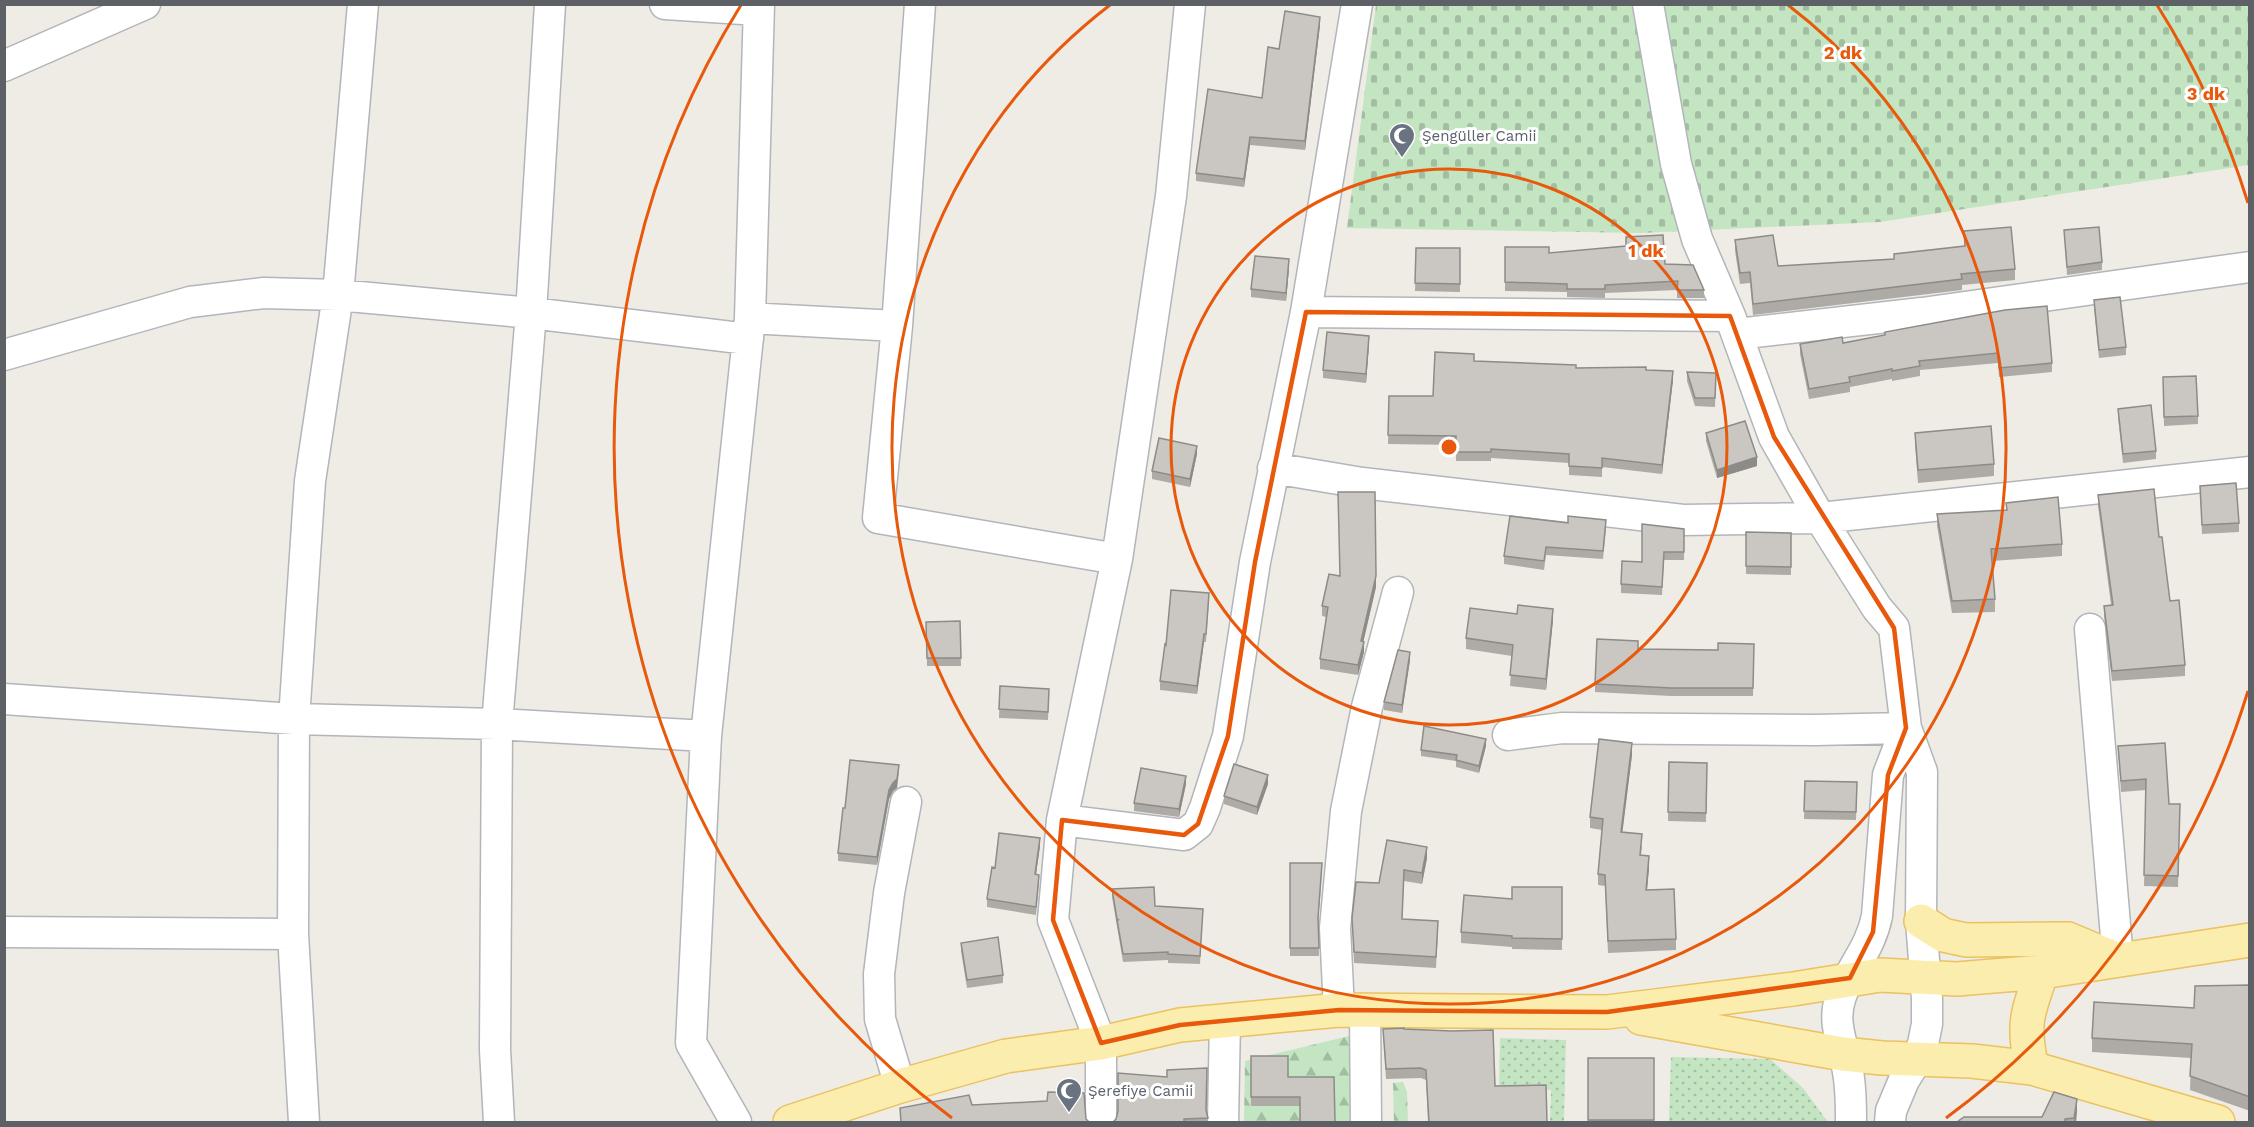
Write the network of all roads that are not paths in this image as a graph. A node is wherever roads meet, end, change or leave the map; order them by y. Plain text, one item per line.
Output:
1 (145, 4) edge
2 (363, 4) edge
3 (550, 4) edge
4 (665, 4) edge
5 (920, 4) edge
6 (1190, 4) edge
7 (1357, 4) edge
8 (1648, 4) edge
9 (759, 7) edge
10 (4, 66) edge
11 (2250, 267) edge
12 (338, 295) junction
13 (1306, 312) junction
14 (531, 313) junction
15 (1734, 325) junction
16 (897, 326) junction
17 (749, 328) junction
18 (4, 355) edge
19 (1273, 468) junction
20 (2250, 472) edge
21 (1820, 518) junction
22 (1116, 559) junction
23 (1398, 592) dead end
24 (2090, 629) dead end
25 (4, 699) edge
26 (294, 719) junction
27 (497, 724) junction
28 (1906, 728) junction
29 (1508, 735) dead end
30 (706, 736) junction
31 (906, 802) dead end
32 (1062, 820) junction
33 (1921, 921) junction
34 (4, 932) edge
35 (293, 934) junction
36 (2250, 940) edge
37 (2118, 960) junction
38 (2042, 972) junction
39 (1850, 978) junction
40 (1925, 978) junction
41 (1352, 1010) junction
42 (1607, 1012) junction
43 (1225, 1020) junction
44 (1101, 1043) junction
45 (1843, 1054) junction
46 (1917, 1059) junction
47 (2032, 1068) junction
48 (900, 1086) junction
49 (304, 1122) edge
50 (499, 1122) edge
51 (736, 1122) edge
52 (790, 1122) edge
53 (1101, 1122) edge
54 (1223, 1122) edge
55 (1366, 1122) edge
56 (1851, 1122) edge
57 (1890, 1122) edge
58 (2218, 1122) edge

1 - 10 street
2 - 12 street
3 - 14 street
4 - 9 street
5 - 16 street
6 - 22 street
7 - 13 street
8 - 15 street
9 - 17 street
11 - 15 street
12 - 14 street
12 - 18 street
12 - 26 street
13 - 15 street
13 - 19 street
14 - 17 street
14 - 27 street
15 - 21 street
16 - 17 street
16 - 22 street
17 - 30 street
19 - 21 street
19 - 32 street
20 - 21 street
21 - 28 street
22 - 32 street
23 - 41 street
24 - 37 street
25 - 26 street
26 - 27 street
26 - 35 street
27 - 30 street
27 - 50 street
28 - 29 street
28 - 33 street
28 - 39 street
30 - 51 street
31 - 48 street
32 - 44 street
33 - 37 main road
33 - 40 street
34 - 35 street
35 - 49 street
36 - 37 main road
37 - 38 main road
38 - 40 main road
38 - 47 main road
39 - 40 main road
39 - 42 main road
39 - 45 street
40 - 46 street
41 - 42 main road
41 - 43 main road
41 - 55 street
42 - 45 main road
43 - 44 main road
43 - 54 street
44 - 48 main road
44 - 53 street
45 - 46 main road
45 - 56 street
46 - 47 main road
46 - 57 street
47 - 58 main road
48 - 52 main road

